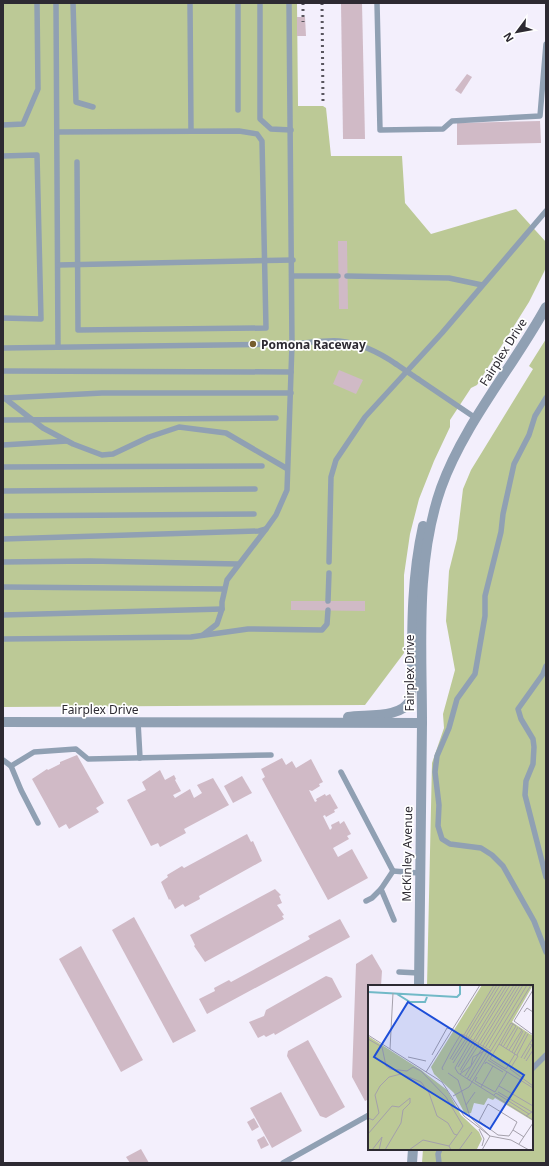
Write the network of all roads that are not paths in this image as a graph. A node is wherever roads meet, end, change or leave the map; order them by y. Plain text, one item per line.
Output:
1 (38, 3) edge
2 (56, 3) edge
3 (73, 3) edge
4 (190, 3) edge
5 (238, 3) edge
6 (260, 3) edge
7 (289, 3) edge
8 (377, 3) edge
9 (546, 44) edge
10 (93, 108) dead end
11 (238, 110) dead end
12 (3, 125) edge
13 (291, 130) junction
14 (191, 131) junction
15 (57, 132) junction
16 (3, 156) edge
17 (77, 162) dead end
18 (546, 211) edge
19 (293, 260) junction
20 (264, 261) junction
21 (78, 264) junction
22 (58, 265) junction
23 (293, 276) junction
24 (338, 276) dead end
25 (347, 276) dead end
26 (482, 285) junction
27 (546, 307) edge
28 (3, 318) edge
29 (292, 344) junction
30 (58, 347) junction
31 (3, 348) edge
32 (3, 371) edge
33 (292, 372) junction
34 (291, 393) junction
35 (4, 398) edge
36 (546, 398) edge
37 (276, 418) dead end
38 (477, 419) junction
39 (3, 420) edge
40 (33, 420) junction
41 (68, 441) junction
42 (3, 445) edge
43 (456, 456) junction
44 (262, 466) dead end
45 (3, 467) edge
46 (286, 468) junction
47 (255, 489) dead end
48 (3, 491) edge
49 (254, 514) dead end
50 (3, 516) edge
51 (266, 529) junction
52 (3, 539) edge
53 (3, 562) edge
54 (329, 562) dead end
55 (238, 564) junction
56 (329, 573) dead end
57 (3, 586) edge
58 (224, 589) junction
59 (328, 601) dead end
60 (222, 609) junction
61 (328, 610) dead end
62 (3, 615) edge
63 (203, 635) junction
64 (3, 639) edge
65 (546, 666) edge
66 (3, 722) edge
67 (138, 722) junction
68 (319, 723) junction
69 (422, 723) junction
70 (271, 756) dead end
71 (140, 758) junction
72 (3, 760) edge
73 (11, 766) junction
74 (341, 772) dead end
75 (38, 823) dead end
76 (393, 872) junction
77 (420, 873) junction
78 (546, 877) edge
79 (381, 889) junction
80 (366, 901) dead end
81 (394, 920) dead end
82 (546, 952) edge
83 (399, 972) dead end
84 (419, 973) junction
85 (419, 985) edge
86 (546, 1055) edge
87 (533, 1068) edge
88 (368, 1116) edge
89 (413, 1150) edge
90 (440, 1150) edge
91 (283, 1163) edge
92 (412, 1163) edge
93 (439, 1163) edge

1 - 12 lane
2 - 15 lane
3 - 10 lane
4 - 14 lane
5 - 11 lane
6 - 13 lane
7 - 13 lane
8 - 9 lane
13 - 19 lane
14 - 15 lane
14 - 20 lane
15 - 22 lane
16 - 28 lane
17 - 21 lane
18 - 26 lane
19 - 20 lane
19 - 23 lane
20 - 21 lane
20 - 21 lane
21 - 22 lane
22 - 30 lane
23 - 24 lane
23 - 29 lane
25 - 26 lane
26 - 54 lane
27 - 38 street, Fairplex Drive
29 - 30 lane
29 - 33 lane
29 - 38 lane, bridge
30 - 31 lane
32 - 33 lane
33 - 34 lane
34 - 35 lane
34 - 46 lane
35 - 40 lane
36 - 82 lane
37 - 40 lane
38 - 43 street, Fairplex Drive
39 - 40 lane
40 - 41 lane
41 - 42 lane
41 - 46 lane
43 - 68 street
43 - 69 street, Fairplex Drive
44 - 45 lane
46 - 51 lane
47 - 48 lane
49 - 50 lane
51 - 52 lane
51 - 55 lane
53 - 55 lane
55 - 58 lane
56 - 59 lane
57 - 58 lane
58 - 60 lane
60 - 62 lane
60 - 63 lane
61 - 63 lane
63 - 64 lane
65 - 78 lane
66 - 67 street, Fairplex Drive
67 - 68 street, Fairplex Drive
67 - 71 lane
68 - 69 street, Fairplex Drive
69 - 77 street, McKinley Avenue
70 - 71 lane
71 - 73 lane
72 - 73 lane
73 - 75 lane
74 - 76 lane
76 - 77 lane
76 - 79 lane
77 - 84 street, McKinley Avenue
79 - 80 lane
79 - 81 lane
83 - 84 lane
84 - 85 street, McKinley Avenue
86 - 87 lane
88 - 91 lane
89 - 92 street
90 - 93 lane

